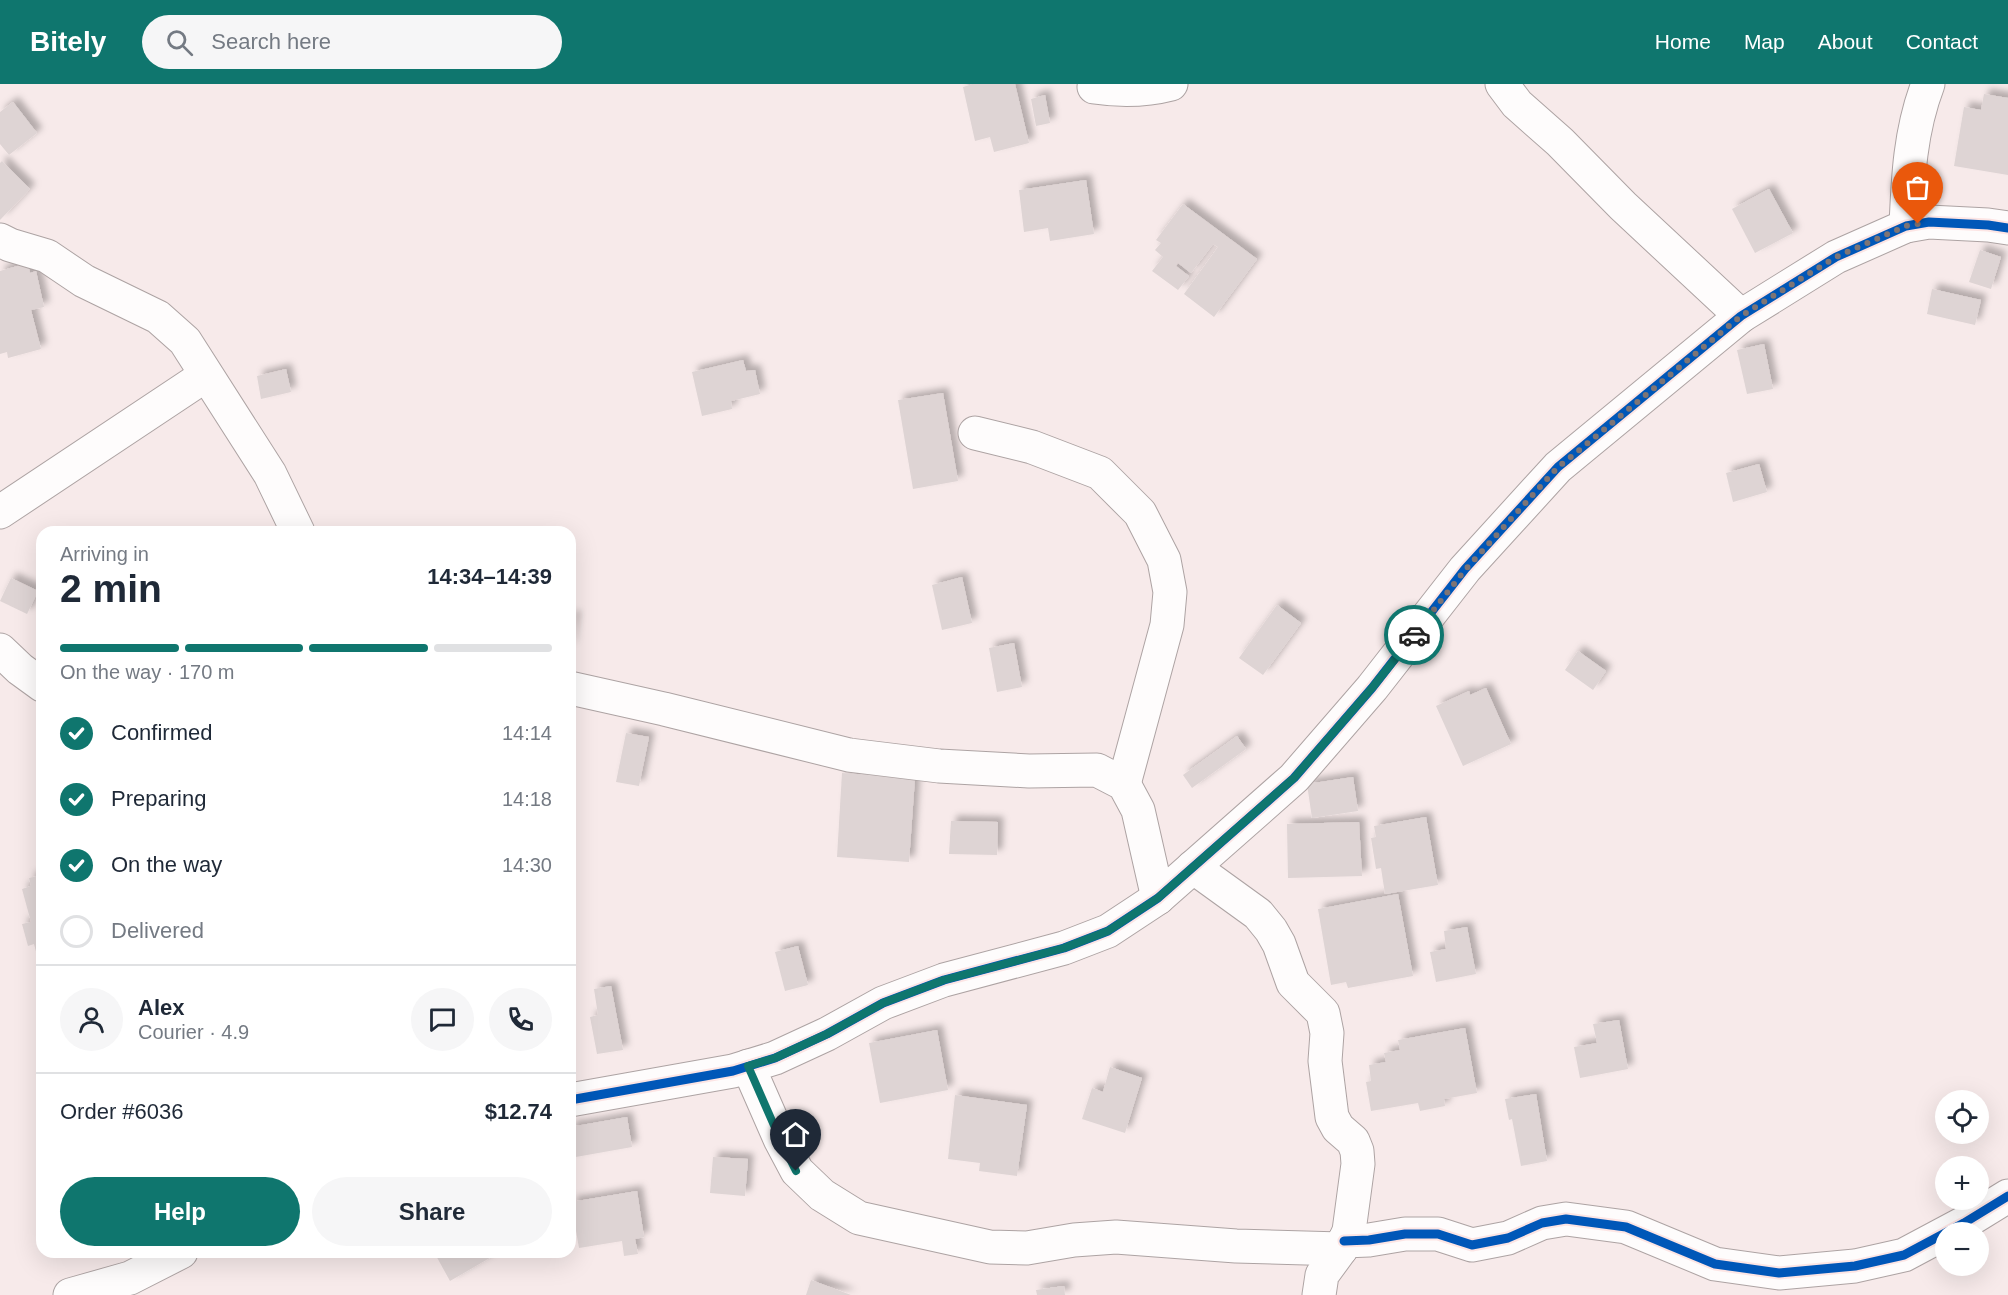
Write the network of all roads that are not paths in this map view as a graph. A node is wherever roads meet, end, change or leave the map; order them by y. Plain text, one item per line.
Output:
1 (1171, 84) edge
2 (1503, 84) edge
3 (1928, 84) edge
4 (1094, 87) dead end
5 (1906, 226) junction
6 (2008, 228) edge
7 (0, 240) edge
8 (1741, 316) junction
9 (206, 375) junction
10 (975, 433) dead end
11 (0, 512) edge
12 (295, 526) edge
13 (0, 650) edge
14 (36, 681) edge
15 (576, 689) edge
16 (1124, 784) junction
17 (1192, 867) junction
18 (1158, 898) junction
19 (748, 1066) junction
20 (576, 1099) edge
21 (2008, 1196) edge
22 (1342, 1245) junction
23 (169, 1258) edge
24 (70, 1295) edge
25 (1319, 1295) edge

1 - 4 street
2 - 8 street
3 - 5 street
5 - 6 street
5 - 8 street
7 - 9 street
8 - 17 street
9 - 11 street
9 - 12 street
10 - 16 street
13 - 14 street
15 - 16 street
16 - 18 street
17 - 18 street
17 - 22 street
18 - 19 street
19 - 20 street
19 - 22 street
21 - 22 street
22 - 25 street
23 - 24 street

